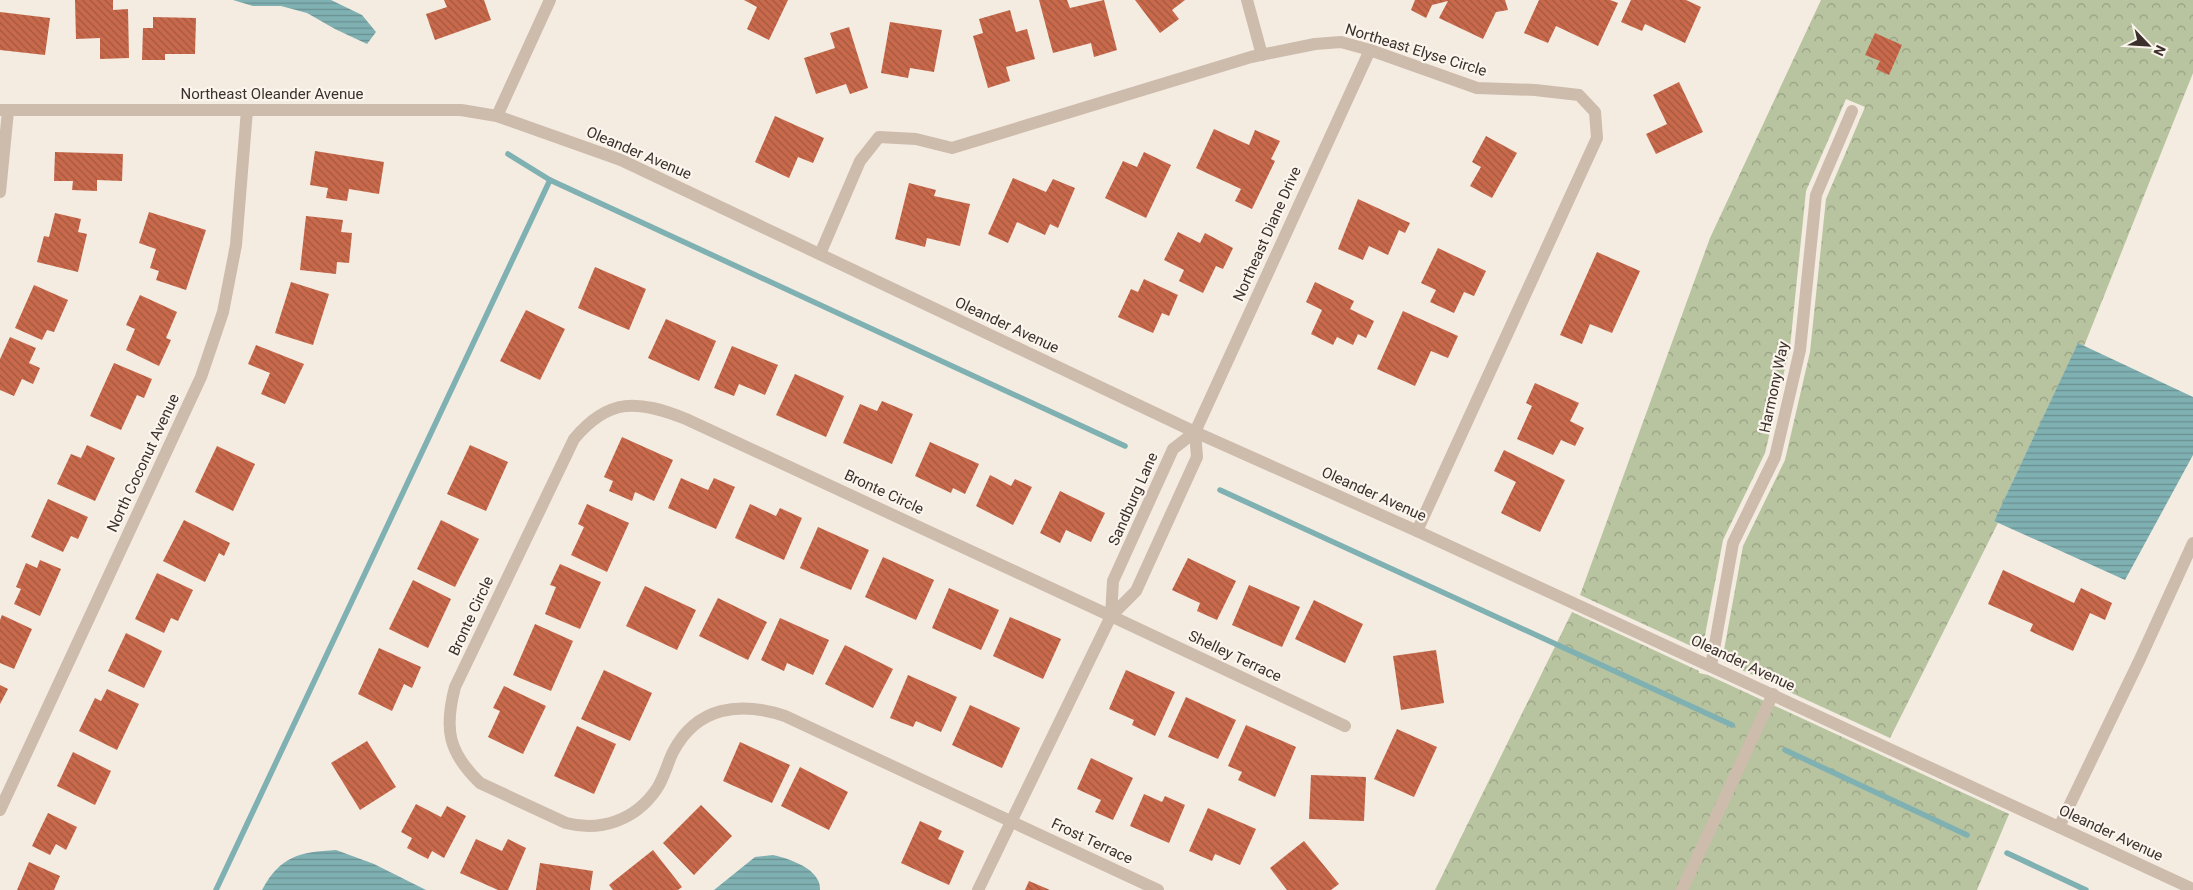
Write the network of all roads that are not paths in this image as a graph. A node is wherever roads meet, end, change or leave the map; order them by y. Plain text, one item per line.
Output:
1 (550, 0) edge
2 (1247, 0) edge
3 (1370, 50) junction
4 (1262, 55) junction
5 (4, 110) edge
6 (248, 110) junction
7 (1852, 111) dead end
8 (497, 116) junction
9 (542, 132) joint
10 (0, 192) edge
11 (820, 254) junction
12 (1195, 432) junction
13 (1417, 531) junction
14 (2193, 543) edge
15 (1111, 616) junction
16 (1710, 666) junction
17 (1773, 694) junction
18 (1345, 726) dead end
19 (0, 810) edge
20 (1012, 821) junction
21 (2059, 826) junction
22 (2193, 889) edge
23 (978, 890) edge
24 (1158, 890) edge
25 (1682, 890) edge

1 - 8 street
2 - 4 street
3 - 4 street, Northeast Elyse Circle
3 - 12 street, Northeast Diane Drive
3 - 13 street, Northeast Elyse Circle
4 - 11 street, Northeast Elyse Circle
5 - 6 street, Northeast Oleander Avenue
5 - 10 street
6 - 8 street, Northeast Oleander Avenue
6 - 19 street, North Coconut Avenue
7 - 16 street, Harmony Way
8 - 9 street, Northeast Oleander Avenue
9 - 11 street, Oleander Avenue
11 - 12 street, Oleander Avenue
12 - 13 street, Oleander Avenue
12 - 15 street, Sandburg Lane
12 - 15 street, Sandburg Lane
13 - 16 street, Oleander Avenue
14 - 21 street
15 - 18 street, Shelley Terrace
15 - 20 street, Sandburg Lane
15 - 20 street, Bronte Circle
16 - 17 street, Oleander Avenue
17 - 21 street, Oleander Avenue
17 - 25 street
20 - 23 street, Sandburg Lane
20 - 24 street, Frost Terrace
21 - 22 street, Oleander Avenue

